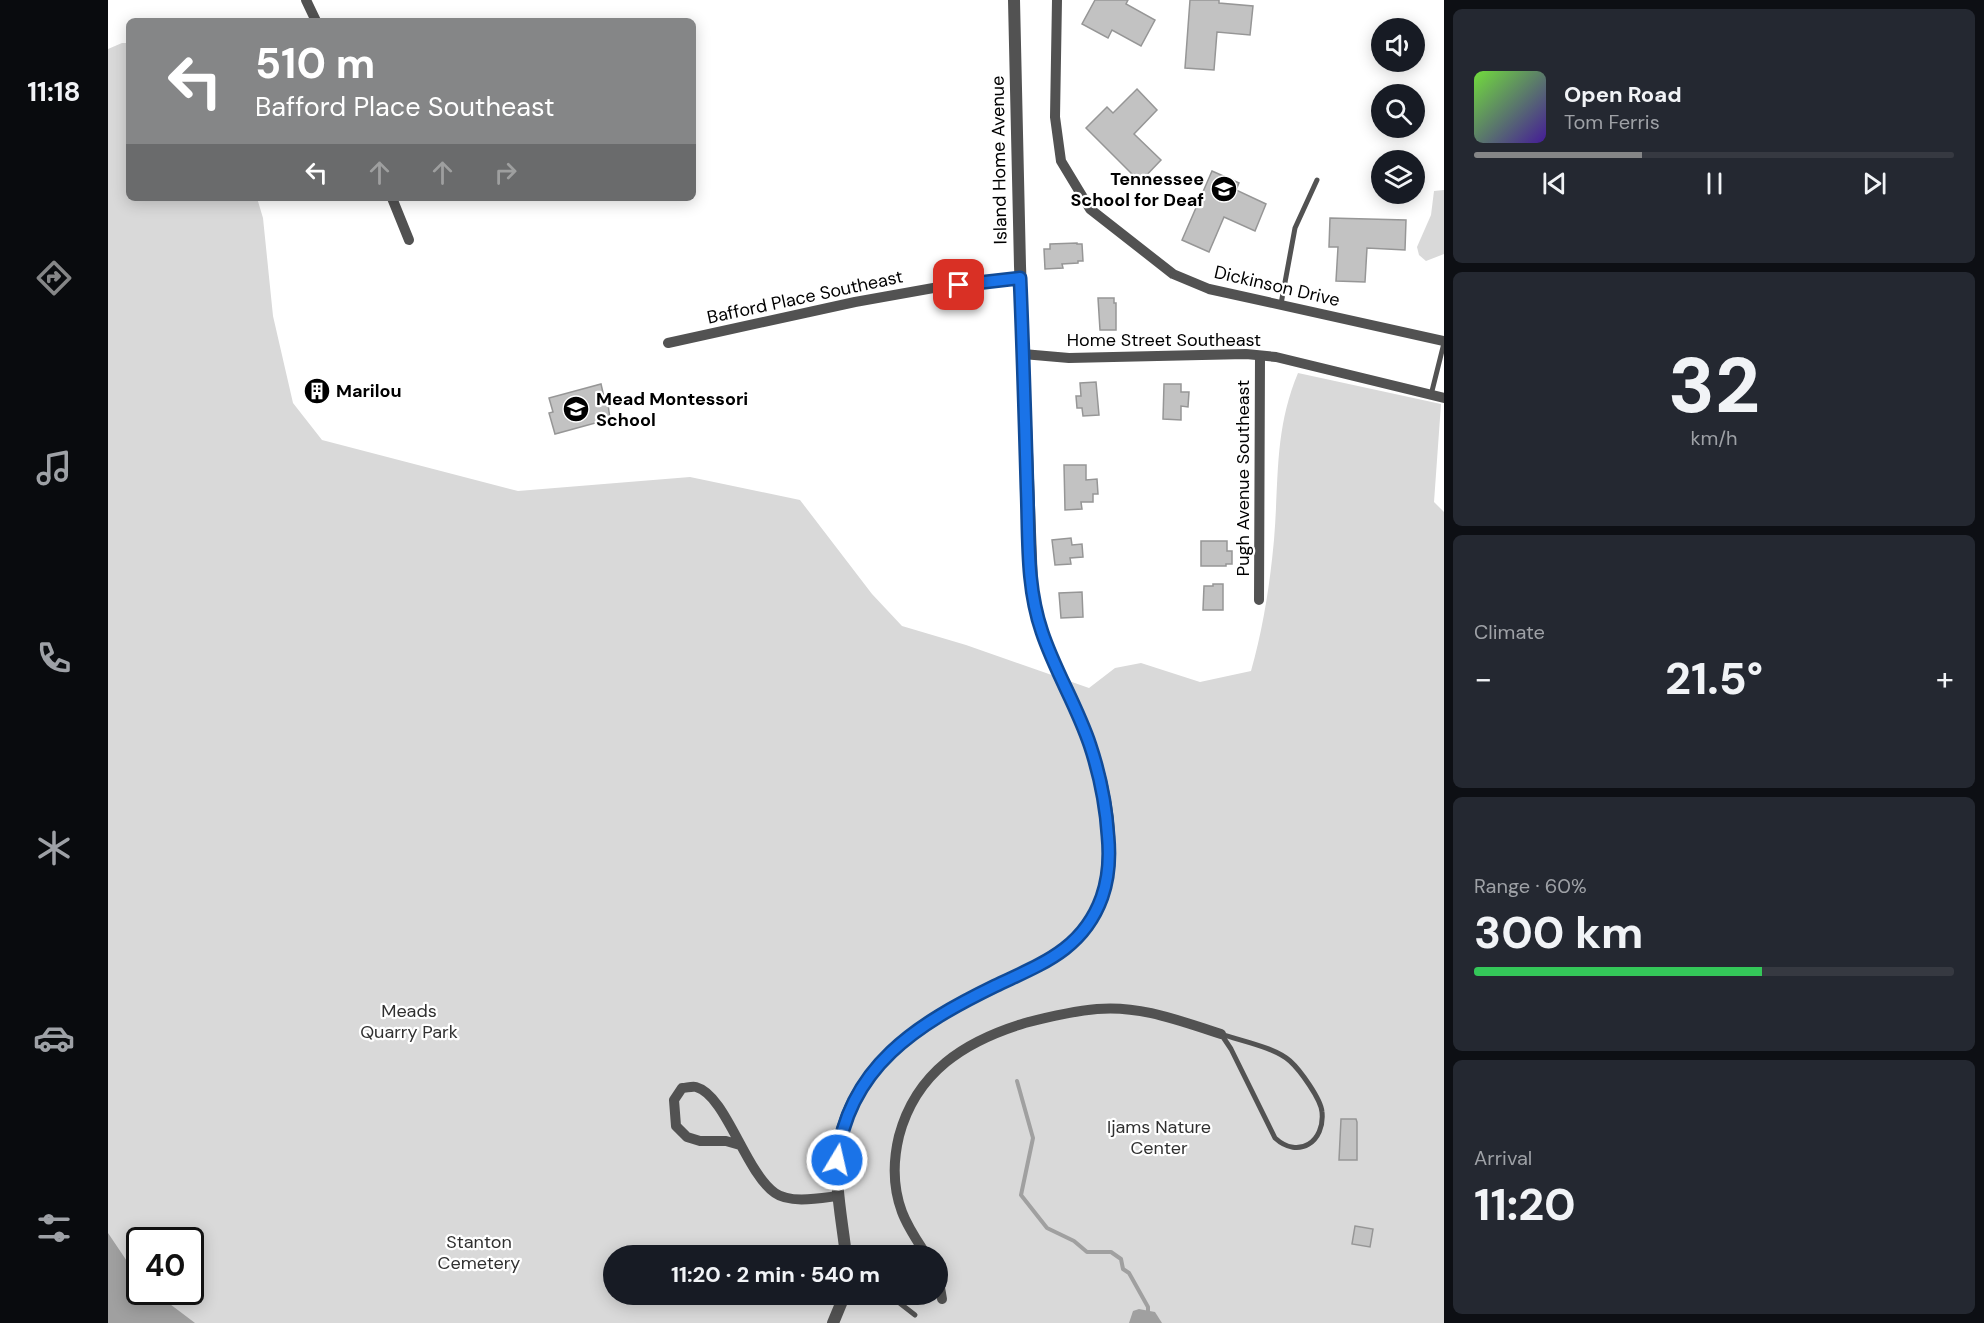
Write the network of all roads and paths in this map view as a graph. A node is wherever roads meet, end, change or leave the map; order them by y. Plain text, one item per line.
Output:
1 (306, 0) edge
2 (1014, 0) edge
3 (1057, 0) edge
4 (315, 18) edge
5 (1317, 180) dead end
6 (393, 201) edge
7 (409, 240) dead end
8 (1020, 278) junction
9 (1281, 304) junction
10 (1444, 342) edge
11 (669, 343) dead end
12 (1023, 354) junction
13 (1260, 356) junction
14 (1431, 395) junction
15 (1444, 398) edge
16 (1259, 600) dead end
17 (1221, 1034) junction
18 (740, 1146) junction
19 (838, 1196) junction
20 (845, 1245) edge
21 (920, 1245) edge
22 (840, 1305) edge
23 (902, 1305) edge
24 (915, 1315) dead end
25 (833, 1323) edge

1 - 4 street
2 - 8 street, Island Home Avenue
3 - 9 street, Dickinson Drive
5 - 9 lane
6 - 7 street
8 - 11 street, Bafford Place Southeast
8 - 12 street, Island Home Avenue
9 - 10 street, Dickinson Drive
10 - 14 lane
12 - 13 street, Home Street Southeast
12 - 19 street, Island Home Avenue
13 - 14 street, Home Street Southeast
13 - 16 street, Pugh Avenue Southeast
14 - 15 street, Home Street Southeast
17 - 17 lane
17 - 21 street
18 - 18 street
18 - 19 street
19 - 20 street, Island Home Avenue
22 - 25 street
23 - 24 lane

